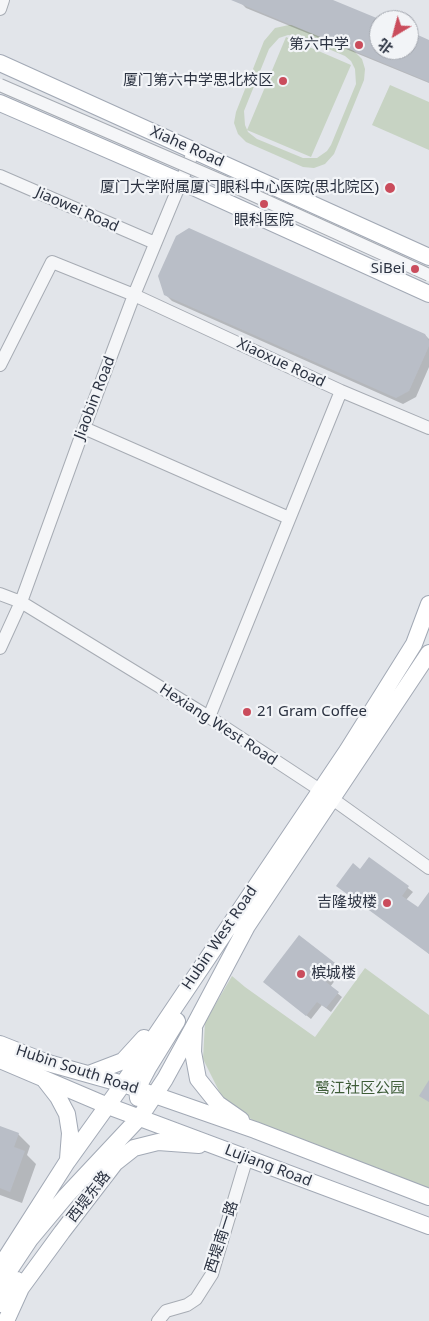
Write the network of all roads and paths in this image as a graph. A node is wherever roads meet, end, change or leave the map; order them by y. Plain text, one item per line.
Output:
1 (3, 0) edge
2 (0, 9) edge
3 (0, 63) edge
4 (0, 85) edge
5 (0, 103) edge
6 (194, 150) junction
7 (0, 176) edge
8 (182, 182) junction
9 (155, 244) junction
10 (429, 257) edge
11 (429, 275) edge
12 (429, 294) edge
13 (134, 295) junction
14 (0, 365) edge
15 (341, 391) junction
16 (84, 428) junction
17 (429, 428) edge
18 (289, 518) junction
19 (0, 594) edge
20 (21, 602) junction
21 (429, 604) edge
22 (0, 648) edge
23 (429, 653) edge
24 (209, 718) junction
25 (326, 795) junction
26 (429, 868) edge
27 (211, 952) junction
28 (178, 1001) junction
29 (194, 1026) junction
30 (0, 1033) edge
31 (0, 1044) edge
32 (0, 1060) edge
33 (0, 1069) edge
34 (46, 1071) junction
35 (89, 1074) junction
36 (130, 1086) junction
37 (155, 1095) junction
38 (108, 1106) junction
39 (140, 1117) junction
40 (255, 1130) junction
41 (216, 1146) junction
42 (247, 1158) junction
43 (67, 1162) junction
44 (429, 1197) edge
45 (87, 1199) junction
46 (429, 1226) edge
47 (15, 1245) junction
48 (0, 1259) edge
49 (0, 1267) edge
50 (0, 1284) edge
51 (0, 1304) edge
52 (6, 1321) edge
53 (158, 1321) edge

1 - 2 street
3 - 6 main road, Xiahe Road
4 - 11 street, bridge
5 - 8 main road
6 - 8 street, Jiaobin Road
6 - 10 main road, Xiahe Road
7 - 9 street, Jiaowei Road
8 - 9 street, Jiaobin Road
8 - 12 main road
9 - 13 street, Jiaobin Road
13 - 14 street, Xiaoxue Road
13 - 15 street, Xiaoxue Road
13 - 16 street, Jiaobin Road
15 - 17 street, Xiaoxue Road
15 - 18 street
16 - 18 street
16 - 20 street, Jiaobin Road
18 - 24 street
19 - 20 street, Hexiang West Road
20 - 22 street, Jiaobin Road
20 - 24 street, Hexiang West Road
21 - 25 main road, Hubin West Road
23 - 25 main road, Hubin West Road
24 - 25 street, Hexiang West Road
25 - 26 street, Hexiang West Road
25 - 27 main road, Hubin West Road
25 - 29 main road, Hubin West Road
27 - 28 main road, Hubin West Road
27 - 36 main road
28 - 35 main road
28 - 36 main road, Hubin West Road
29 - 37 main road, Hubin West Road
29 - 40 main road
30 - 34 main road
31 - 34 main road, Hubin South Road
32 - 34 main road, Hubin South Road
33 - 34 main road
34 - 35 main road, Hubin South Road
34 - 38 main road, Hubin South Road
34 - 43 main road
35 - 36 main road, Hubin South Road
36 - 37 main road, Hubin South Road
36 - 38 main road, Hubin West Road
36 - 39 main road
37 - 39 main road, Hubin West Road
37 - 40 main road, Lujiang Road
38 - 39 main road, Lujiang Road
38 - 43 main road, Hubin West Road
39 - 41 main road, Lujiang Road
39 - 50 main road, Hubin West Road
40 - 44 main road, Lujiang Road
41 - 42 main road, Lujiang Road
41 - 45 main road, 西堤东路
42 - 46 main road, Lujiang Road
42 - 53 street, 西堤南一路
43 - 47 main road, Hubin West Road
45 - 51 main road
45 - 52 main road, 西堤东路
47 - 48 main road
47 - 49 main road, Hubin West Road

